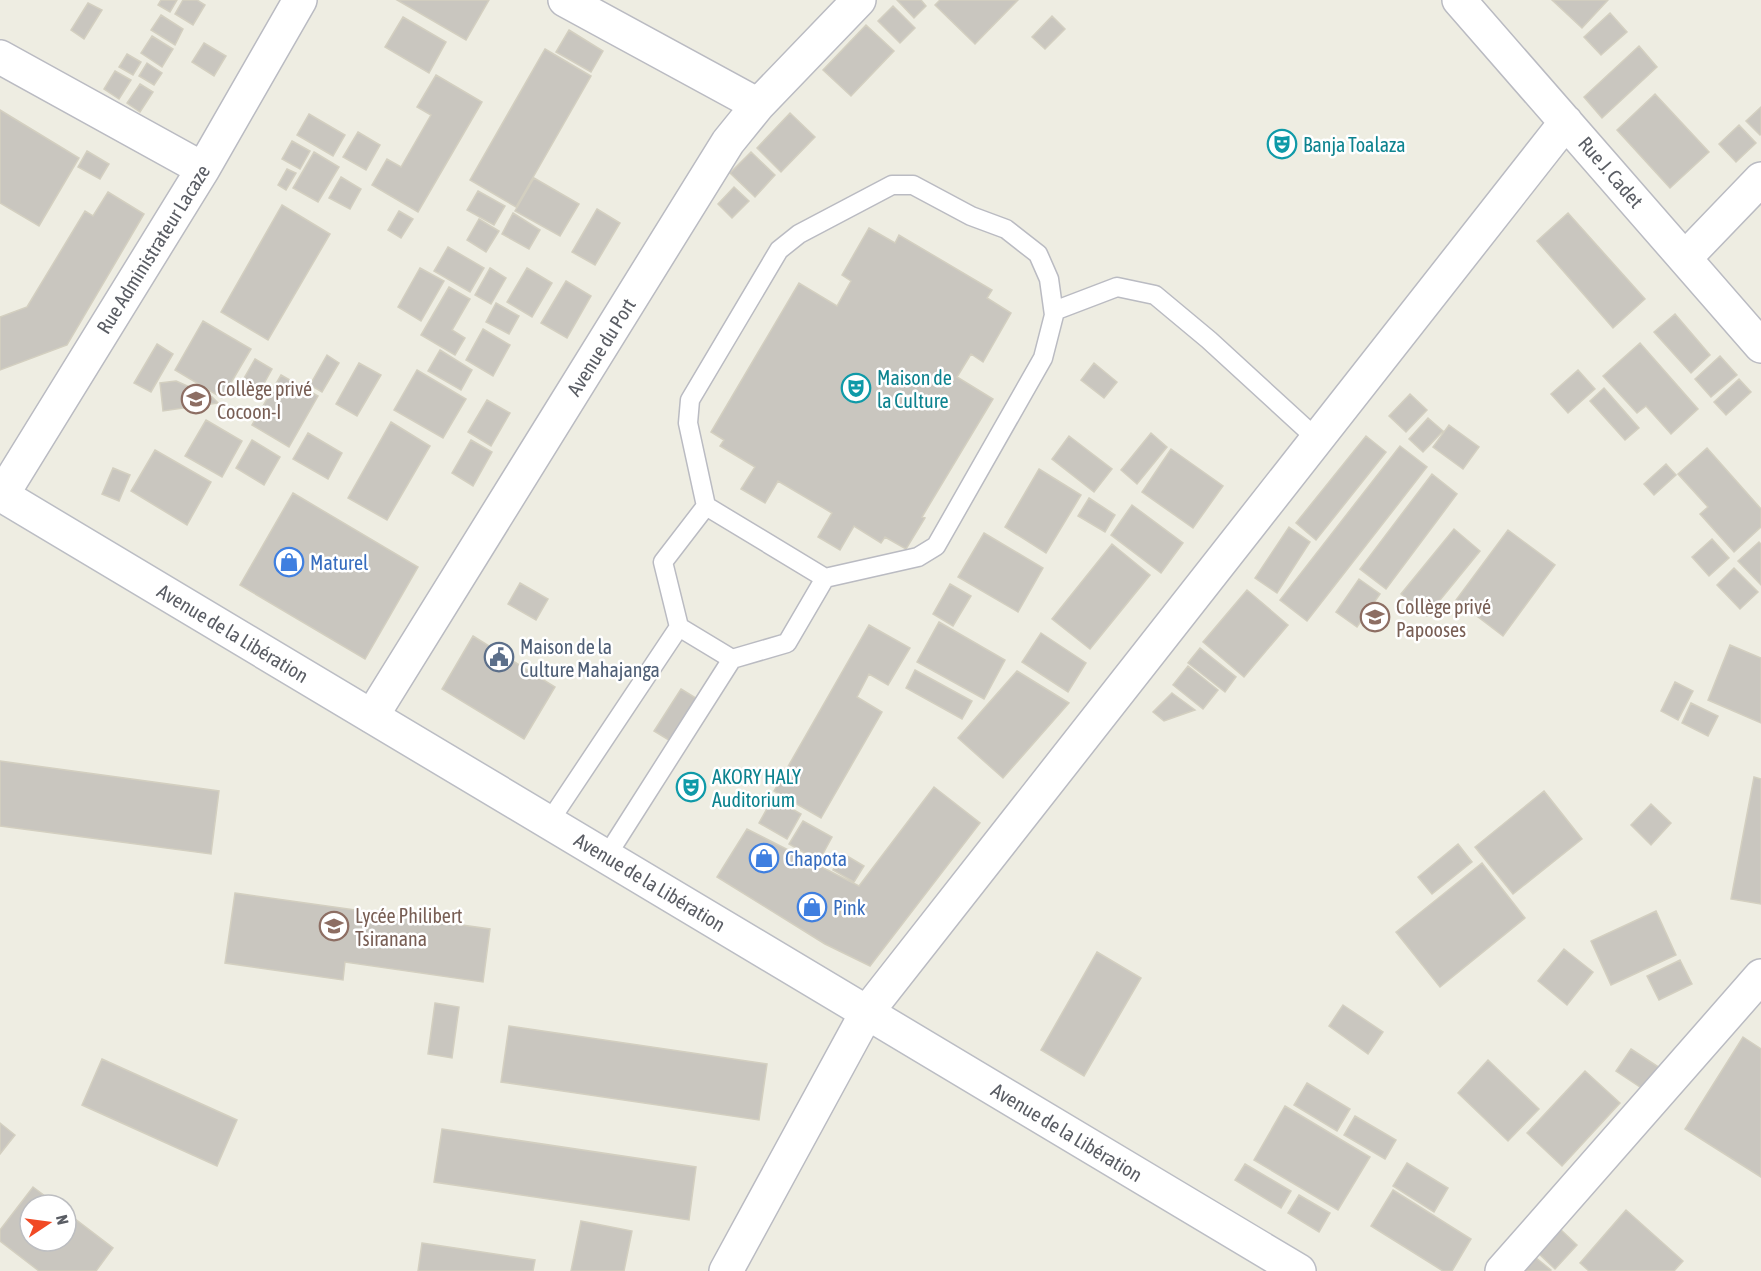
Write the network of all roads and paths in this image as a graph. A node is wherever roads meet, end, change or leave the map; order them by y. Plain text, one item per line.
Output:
1 (300, 0) edge
2 (565, 0) edge
3 (859, 0) edge
4 (1459, 0) edge
5 (0, 57) edge
6 (758, 105) junction
7 (1566, 122) junction
8 (203, 169) junction
9 (1761, 179) edge
10 (1685, 258) junction
11 (1054, 311) junction
12 (1761, 346) edge
13 (1317, 439) junction
14 (1, 495) edge
15 (706, 506) junction
16 (825, 578) junction
17 (680, 627) junction
18 (732, 659) junction
19 (372, 716) junction
20 (549, 822) junction
21 (606, 857) junction
22 (1761, 976) edge
23 (867, 1012) junction
24 (726, 1271) edge
25 (1299, 1271) edge
26 (1502, 1271) edge

1 - 8 street, Rue Administrateur Lacaze
2 - 6 street
3 - 6 street, Avenue du Port
4 - 7 street, Rue J. Cadet
5 - 8 street
6 - 19 street, Avenue du Port
7 - 10 street, Rue J. Cadet
7 - 13 street
8 - 14 street, Rue Administrateur Lacaze
9 - 10 street
10 - 12 street, Rue J. Cadet
11 - 13 lane
11 - 15 lane
11 - 16 lane
13 - 23 street
14 - 19 street, Avenue de la Libération
15 - 16 lane
15 - 17 lane
16 - 18 lane
17 - 18 lane
17 - 20 lane
18 - 21 lane
19 - 20 street, Avenue de la Libération
20 - 21 street, Avenue de la Libération
21 - 23 street, Avenue de la Libération
22 - 26 street
23 - 24 street
23 - 25 street, Avenue de la Libération

